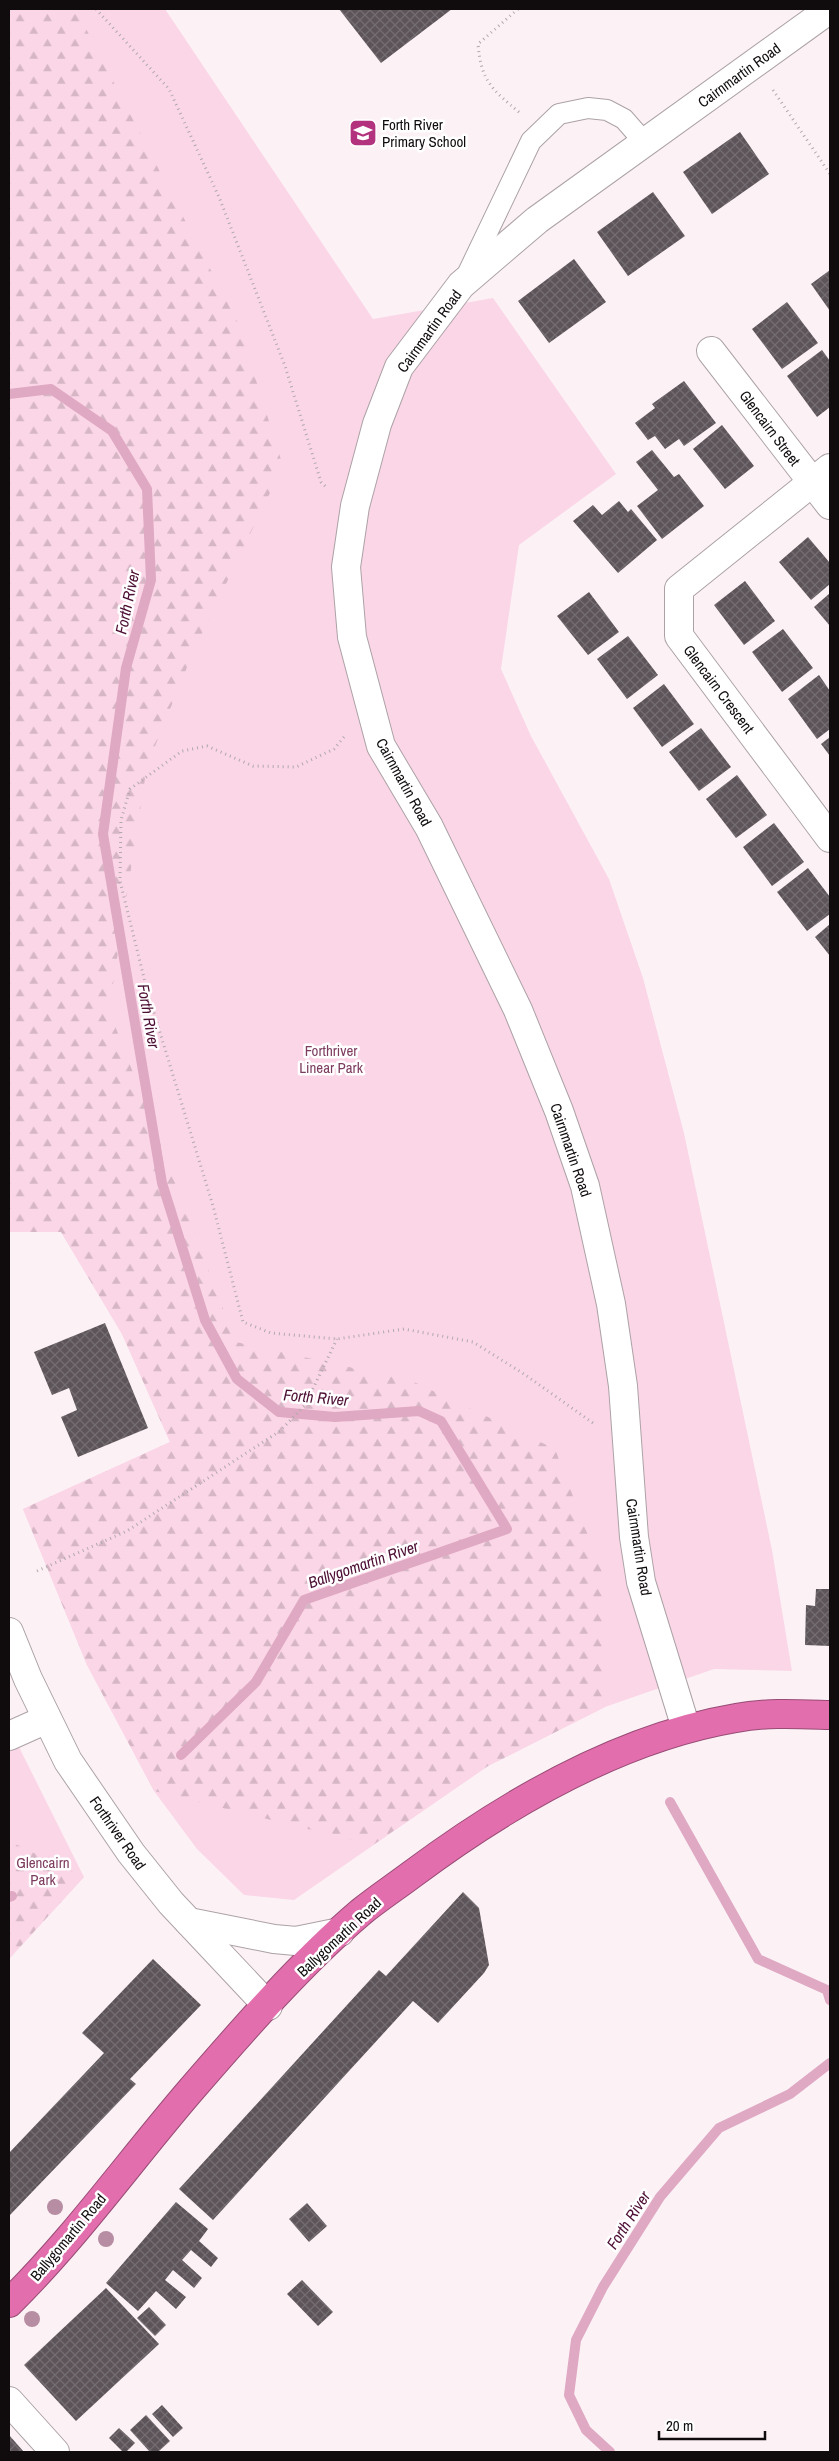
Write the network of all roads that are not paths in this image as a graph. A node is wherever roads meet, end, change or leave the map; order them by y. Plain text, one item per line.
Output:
1 (830, 9) edge
2 (645, 143) junction
3 (462, 285) junction
4 (711, 351) dead end
5 (821, 476) edge
6 (830, 505) edge
7 (830, 838) edge
8 (9, 1632) edge
9 (830, 1715) edge
10 (47, 1719) junction
11 (686, 1728) junction
12 (9, 1736) edge
13 (189, 1922) junction
14 (340, 1932) junction
15 (268, 2006) junction
16 (9, 2303) edge
17 (9, 2400) edge
18 (55, 2452) edge

1 - 2 street, Cairnmartin Road
2 - 3 street, Cairnmartin Road
2 - 3 lane
3 - 11 street, Cairnmartin Road
4 - 5 street, Glencairn Street
5 - 6 street, Glencairn Street
5 - 7 street, Glencairn Crescent
8 - 10 street, Forthriver Road
9 - 11 highway, Ballygomartin Road
10 - 12 street
10 - 13 street, Forthriver Road
11 - 14 highway, Ballygomartin Road
13 - 14 street
13 - 15 street, Forthriver Road
14 - 15 highway, Ballygomartin Road
15 - 16 highway, Ballygomartin Road
17 - 18 street

